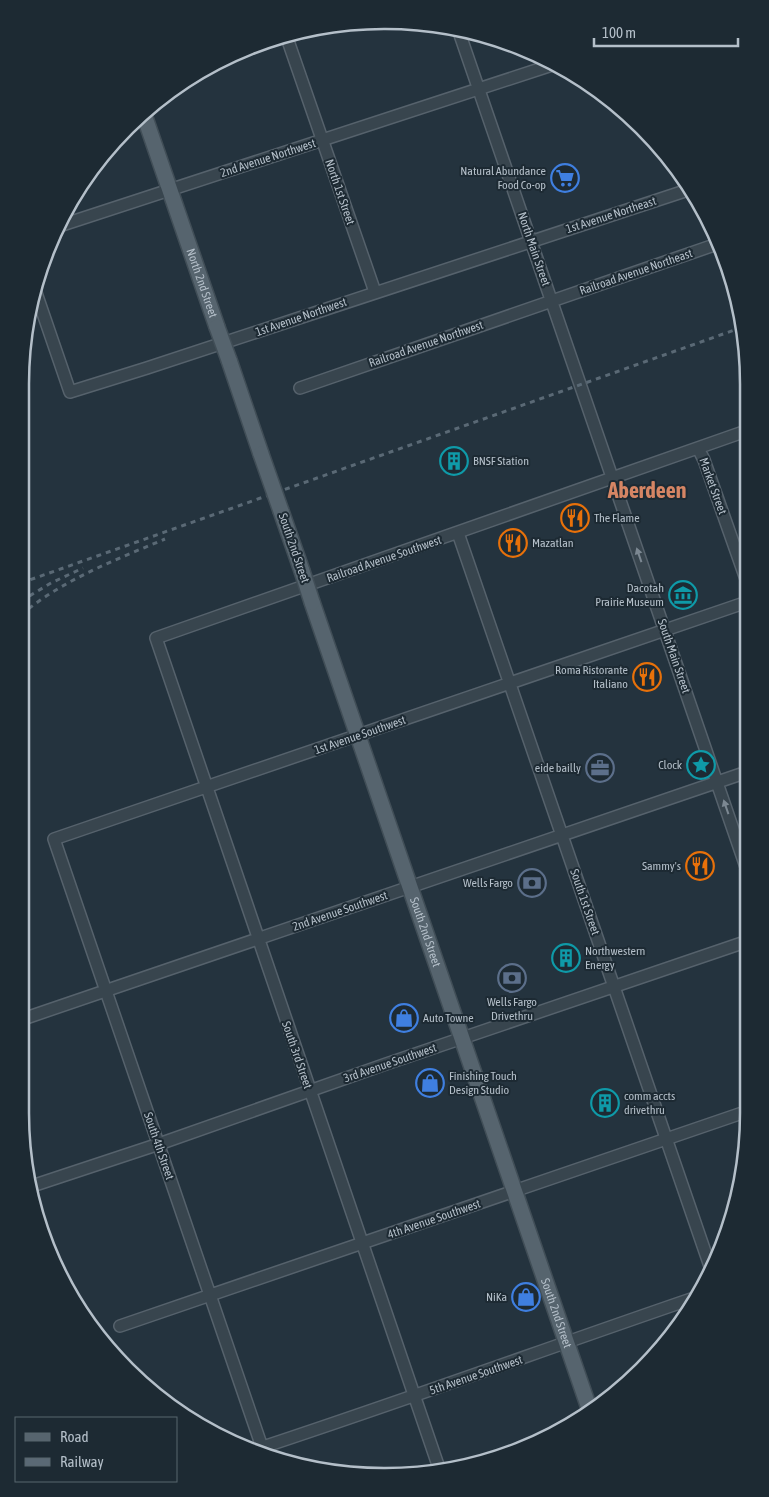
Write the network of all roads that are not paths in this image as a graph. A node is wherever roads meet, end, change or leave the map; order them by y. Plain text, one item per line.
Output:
1 (461, 38) edge
2 (288, 42) edge
3 (546, 67) edge
4 (479, 89) junction
5 (146, 121) edge
6 (322, 140) junction
7 (170, 190) junction
8 (683, 191) edge
9 (67, 223) edge
10 (532, 241) junction
11 (712, 246) edge
12 (374, 292) junction
13 (39, 301) edge
14 (552, 301) junction
15 (581, 385) joint
16 (300, 388) dead end
17 (740, 433) edge
18 (698, 448) junction
19 (261, 454) joint
20 (613, 478) junction
21 (458, 533) junction
22 (740, 562) edge
23 (740, 604) edge
24 (665, 630) junction
25 (156, 638) joint
26 (510, 684) junction
27 (358, 735) junction
28 (740, 774) edge
29 (718, 782) junction
30 (206, 787) junction
31 (562, 836) junction
32 (54, 839) joint
33 (740, 849) edge
34 (410, 887) junction
35 (258, 939) junction
36 (740, 944) edge
37 (614, 986) junction
38 (106, 991) junction
39 (29, 1017) edge
40 (462, 1038) junction
41 (310, 1091) junction
42 (740, 1114) edge
43 (666, 1139) junction
44 (159, 1144) junction
45 (37, 1184) edge
46 (515, 1192) junction
47 (363, 1244) junction
48 (708, 1261) edge
49 (211, 1296) junction
50 (686, 1301) edge
51 (120, 1326) dead end
52 (567, 1343) junction
53 (414, 1395) junction
54 (588, 1404) edge
55 (259, 1445) edge
56 (267, 1448) edge
57 (438, 1464) edge

1 - 4 street, North Main Street
2 - 6 street, North 1st Street
3 - 4 street, 2nd Avenue Northwest
4 - 6 street, 2nd Avenue Northwest
4 - 10 street, North Main Street
5 - 7 main road, North 2nd Street
6 - 7 street, 2nd Avenue Northwest
6 - 12 street, North 1st Street
7 - 9 street, 2nd Avenue Northwest
7 - 19 main road, North 2nd Street, bridge
8 - 10 street, 1st Avenue Northeast
10 - 12 street, 1st Avenue Northwest
10 - 14 street, North Main Street
11 - 14 street, Railroad Avenue Northeast
12 - 13 street, 1st Avenue Northwest
14 - 15 street, North Main Street
14 - 16 street, Railroad Avenue Northwest
15 - 20 street, South Main Street
17 - 18 street, Railroad Avenue Southwest
18 - 20 street, Railroad Avenue Southwest
18 - 22 street, Market Street
19 - 27 main road, South 2nd Street, bridge
20 - 21 street, Railroad Avenue Southwest
24 -> 20 street, South Main Street
21 - 25 street, Railroad Avenue Southwest
21 - 26 street, South 1st Street
23 - 24 street, 1st Avenue Southwest
24 - 26 street, 1st Avenue Southwest
24 - 29 street, South Main Street
25 - 30 street, South 3rd Street
26 - 27 street, 1st Avenue Southwest
26 - 31 street, South 1st Street
27 - 30 street, 1st Avenue Southwest
27 - 34 main road, South 2nd Street
28 - 29 street, 2nd Avenue Southwest
29 - 31 street, 2nd Avenue Southwest
33 -> 29 street, South Main Street
30 - 32 street, 1st Avenue Southwest
30 - 35 street, South 3rd Street
31 - 34 street, 2nd Avenue Southwest
31 - 37 street, South 1st Street
32 - 38 street, South 4th Street
34 - 35 street, 2nd Avenue Southwest
34 - 40 main road, South 2nd Street
35 - 38 street, 2nd Avenue Southwest
35 - 41 street, South 3rd Street
36 - 37 street, 3rd Avenue Southwest
37 - 40 street, 3rd Avenue Southwest
37 - 43 street, South 1st Street
38 - 39 street, 2nd Avenue Southwest
38 - 44 street, South 4th Street
40 - 41 street, 3rd Avenue Southwest
40 - 46 main road, South 2nd Street
41 - 44 street, 3rd Avenue Southwest
41 - 47 street, South 3rd Street
42 - 43 street, 4th Avenue Southwest
43 - 46 street, 4th Avenue Southwest
43 - 48 street, South 1st Street
44 - 45 street, 3rd Avenue Southwest
44 - 49 street, South 4th Street
46 - 47 street, 4th Avenue Southwest
46 - 52 main road, South 2nd Street
47 - 49 street, 4th Avenue Southwest
47 - 53 street, South 3rd Street
49 - 51 street, 4th Avenue Southwest
49 - 55 street, South 4th Street
50 - 52 street, 5th Avenue Southwest
52 - 53 street, 5th Avenue Southwest
52 - 54 main road, South 2nd Street
53 - 56 street, 5th Avenue Southwest
53 - 57 street, South 3rd Street

